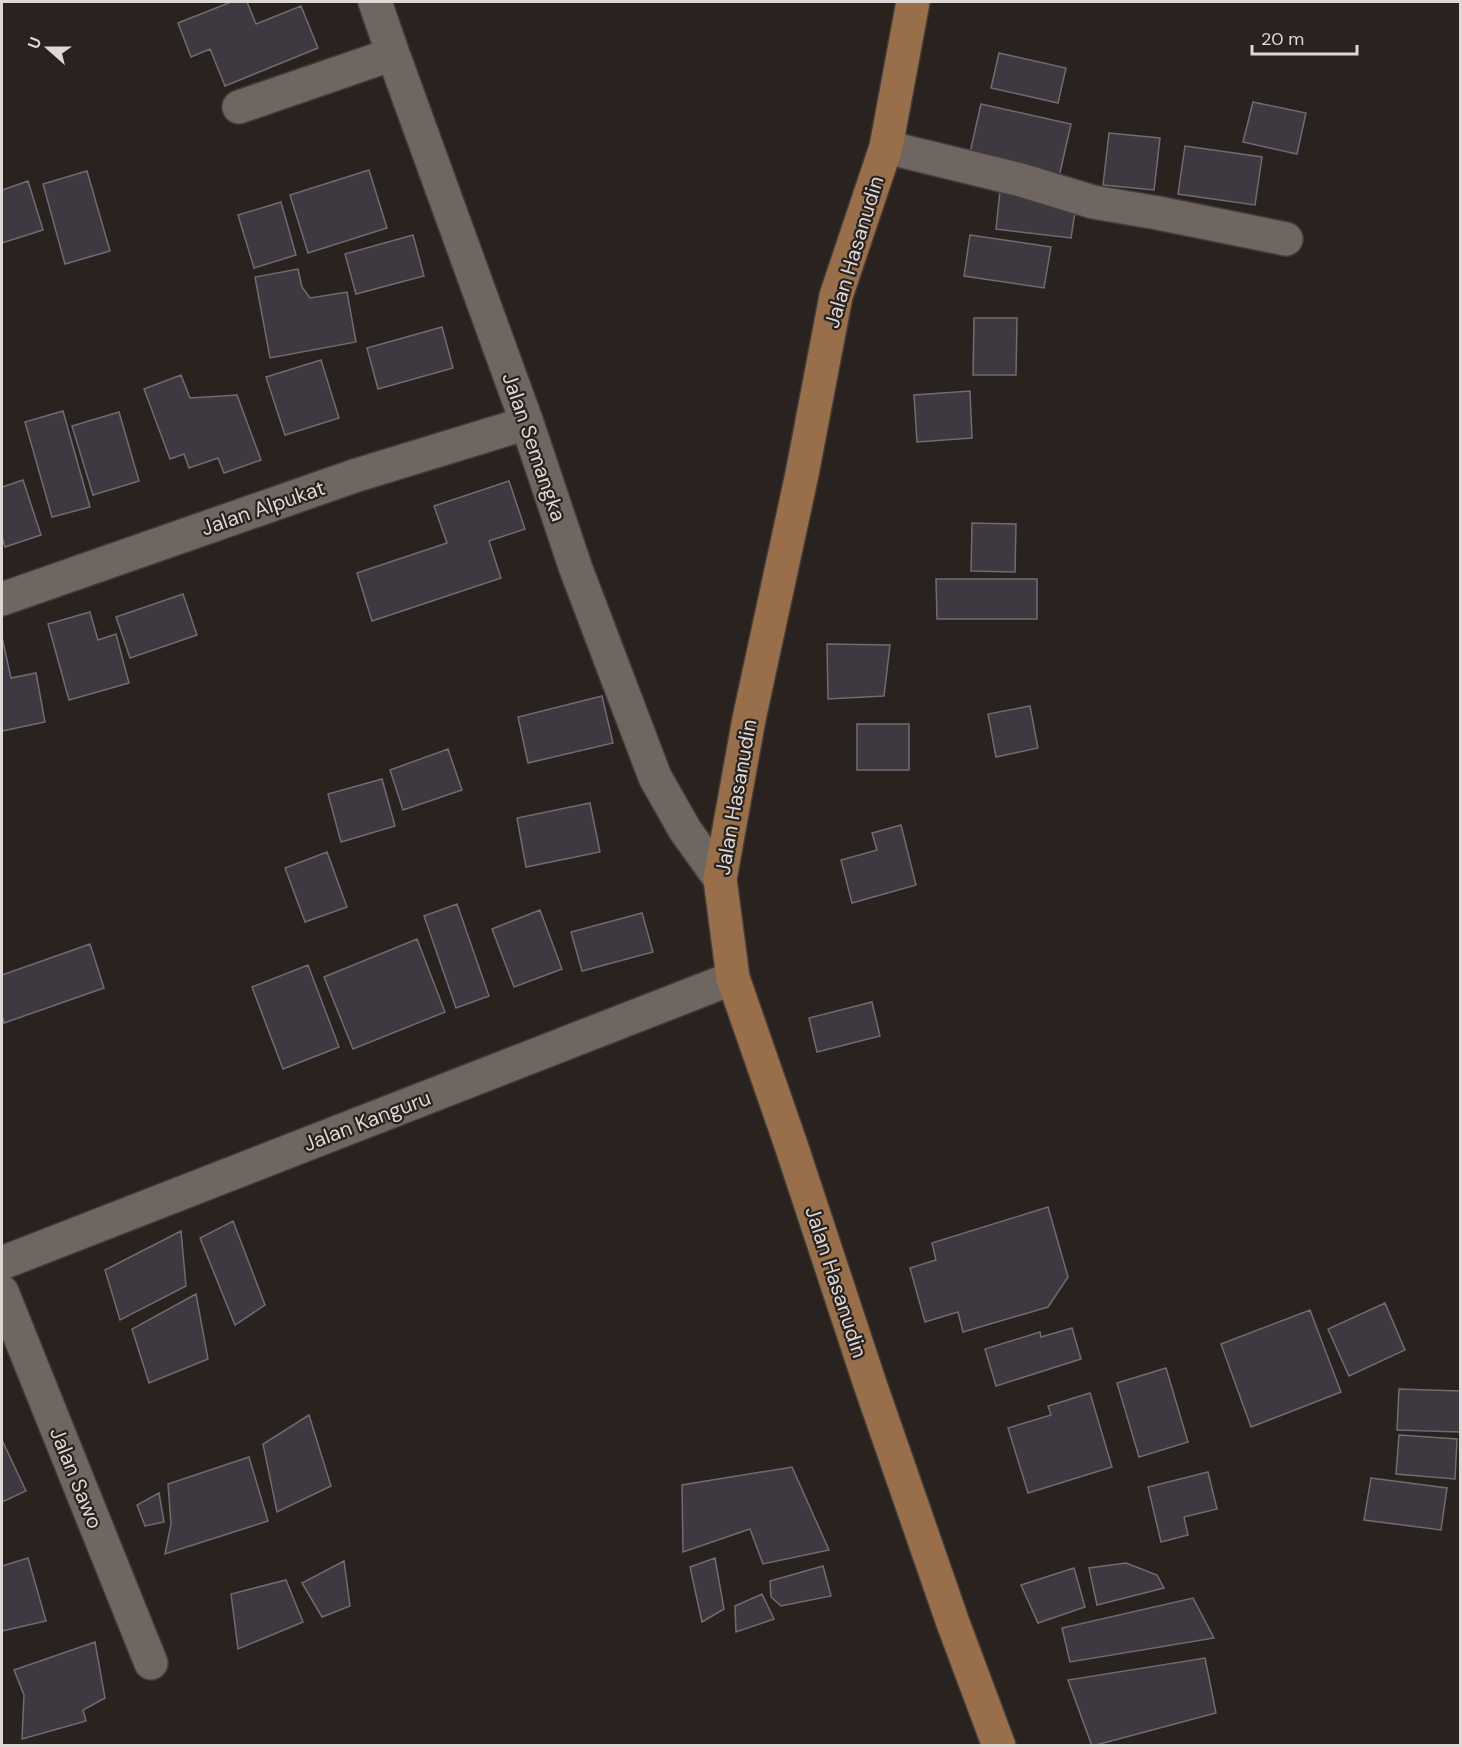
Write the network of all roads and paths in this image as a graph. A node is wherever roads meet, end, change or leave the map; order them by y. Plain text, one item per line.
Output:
1 (375, 2) edge
2 (913, 2) edge
3 (393, 54) junction
4 (239, 107) dead end
5 (886, 147) junction
6 (1286, 239) dead end
7 (527, 423) junction
8 (2, 599) edge
9 (720, 879) junction
10 (733, 978) junction
11 (2, 1263) edge
12 (2, 1292) edge
13 (151, 1664) dead end
14 (999, 1746) edge

1 - 3 street, Jalan Semangka
2 - 5 main road, Jalan Hasanudin
3 - 4 street
3 - 7 street, Jalan Semangka
5 - 6 street
5 - 9 main road, Jalan Hasanudin
7 - 8 street, Jalan Alpukat
7 - 9 street, Jalan Semangka
9 - 10 main road, Jalan Hasanudin
10 - 11 street, Jalan Kanguru
10 - 14 main road, Jalan Hasanudin
12 - 13 street, Jalan Sawo

